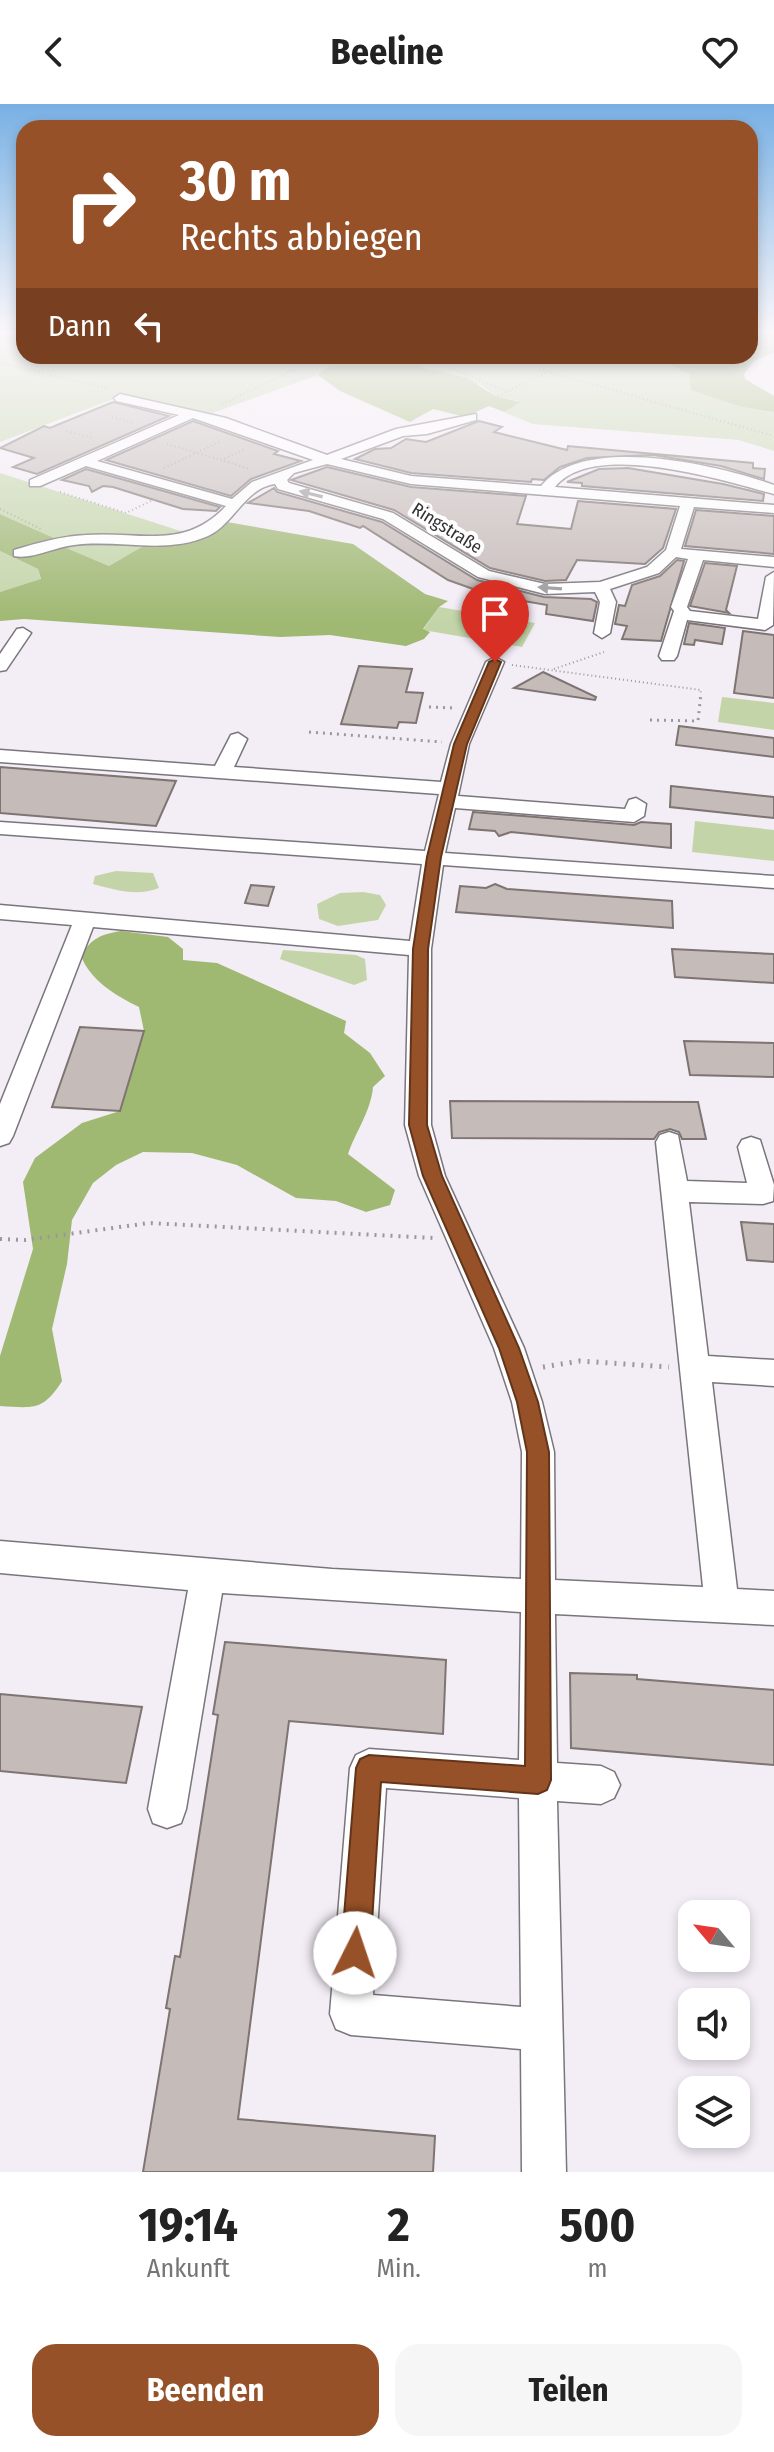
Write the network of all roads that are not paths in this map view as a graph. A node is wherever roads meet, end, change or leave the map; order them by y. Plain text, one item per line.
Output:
1 (156, 431) edge
2 (242, 431) edge
3 (424, 431) edge
4 (327, 460) junction
5 (84, 461) junction
6 (280, 479) junction
7 (35, 483) road end
8 (774, 490) edge
9 (543, 493) junction
10 (235, 504) junction
11 (688, 504) junction
12 (774, 509) edge
13 (673, 552) junction
14 (19, 553) dead end
15 (696, 557) junction
16 (774, 562) edge
17 (774, 577) edge
18 (601, 587) junction
19 (680, 614) junction
20 (769, 626) edge
21 (23, 633) dead end
22 (602, 633) dead end
23 (668, 656) dead end
24 (506, 664) road end
25 (0, 666) edge
26 (238, 739) dead end
27 (0, 756) edge
28 (222, 772) junction
29 (449, 795) junction
30 (636, 804) dead end
31 (0, 828) edge
32 (434, 857) junction
33 (774, 882) edge
34 (0, 912) edge
35 (85, 919) junction
36 (420, 949) junction
37 (0, 1136) edge
38 (669, 1142) dead end
39 (751, 1147) dead end
40 (675, 1191) junction
41 (698, 1368) junction
42 (774, 1373) edge
43 (0, 1557) edge
44 (208, 1576) junction
45 (537, 1595) junction
46 (722, 1604) junction
47 (774, 1608) edge
48 (538, 1780) junction
49 (601, 1785) dead end
50 (167, 1809) dead end
51 (543, 2030) junction
52 (544, 2172) edge

1 - 5 street
2 - 4 street
3 - 4 street
4 - 6 street
4 - 9 street
5 - 7 street
5 - 10 street
6 - 10 street
18 -> 6 street, Ringstraße
8 - 9 street
9 - 11 street
10 - 14 street
11 - 12 street
11 - 13 street
13 - 15 street
13 - 18 street, Ringstraße
15 - 16 street
15 - 19 street
17 - 20 street
18 - 22 street
19 - 20 street
19 - 23 street
21 - 25 street
24 - 29 street
26 - 28 street
27 - 28 street
28 - 29 street
29 - 30 street
29 - 32 street
31 - 32 street
32 - 33 street
32 - 36 street
34 - 35 street
35 - 36 street
35 - 37 street
36 - 45 street
38 - 40 street
39 - 40 street
40 - 41 street
41 - 42 street
41 - 46 street
43 - 44 street
44 - 45 street
44 - 50 street
45 - 46 street
45 - 48 street
46 - 47 street
48 - 49 street
48 - 51 street
48 - 51 street
51 - 52 street

